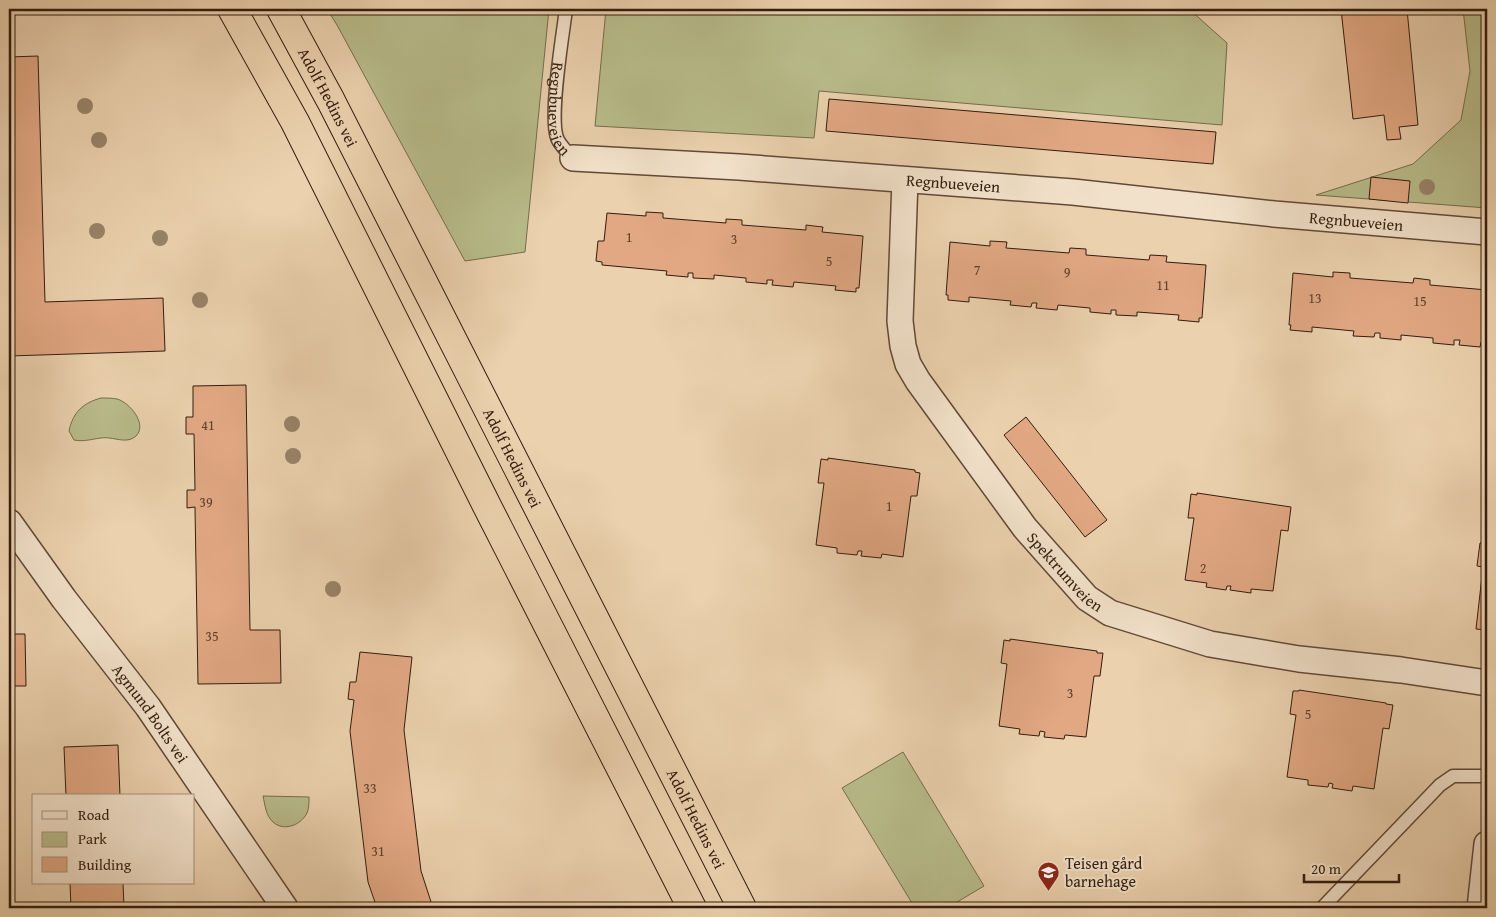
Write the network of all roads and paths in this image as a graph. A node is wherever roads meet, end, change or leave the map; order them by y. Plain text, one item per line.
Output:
1 (232, 9) edge
2 (281, 9) edge
3 (566, 9) edge
4 (573, 158) joint
5 (905, 180) junction
6 (1487, 232) edge
7 (9, 522) edge
8 (1487, 683) edge
9 (1487, 776) edge
10 (1487, 845) edge
11 (285, 908) edge
12 (692, 908) edge
13 (742, 908) edge
14 (1322, 908) edge
15 (1480, 908) edge

1 - 12 highway
2 - 13 highway, Adolf Hedins vei
3 - 4 lane, Regnbueveien
4 - 5 street, Regnbueveien
5 - 6 street, Regnbueveien
5 - 8 street, Spektrumveien
7 - 11 street, Agmund Bolts vei
9 - 14 lane
10 - 15 street

